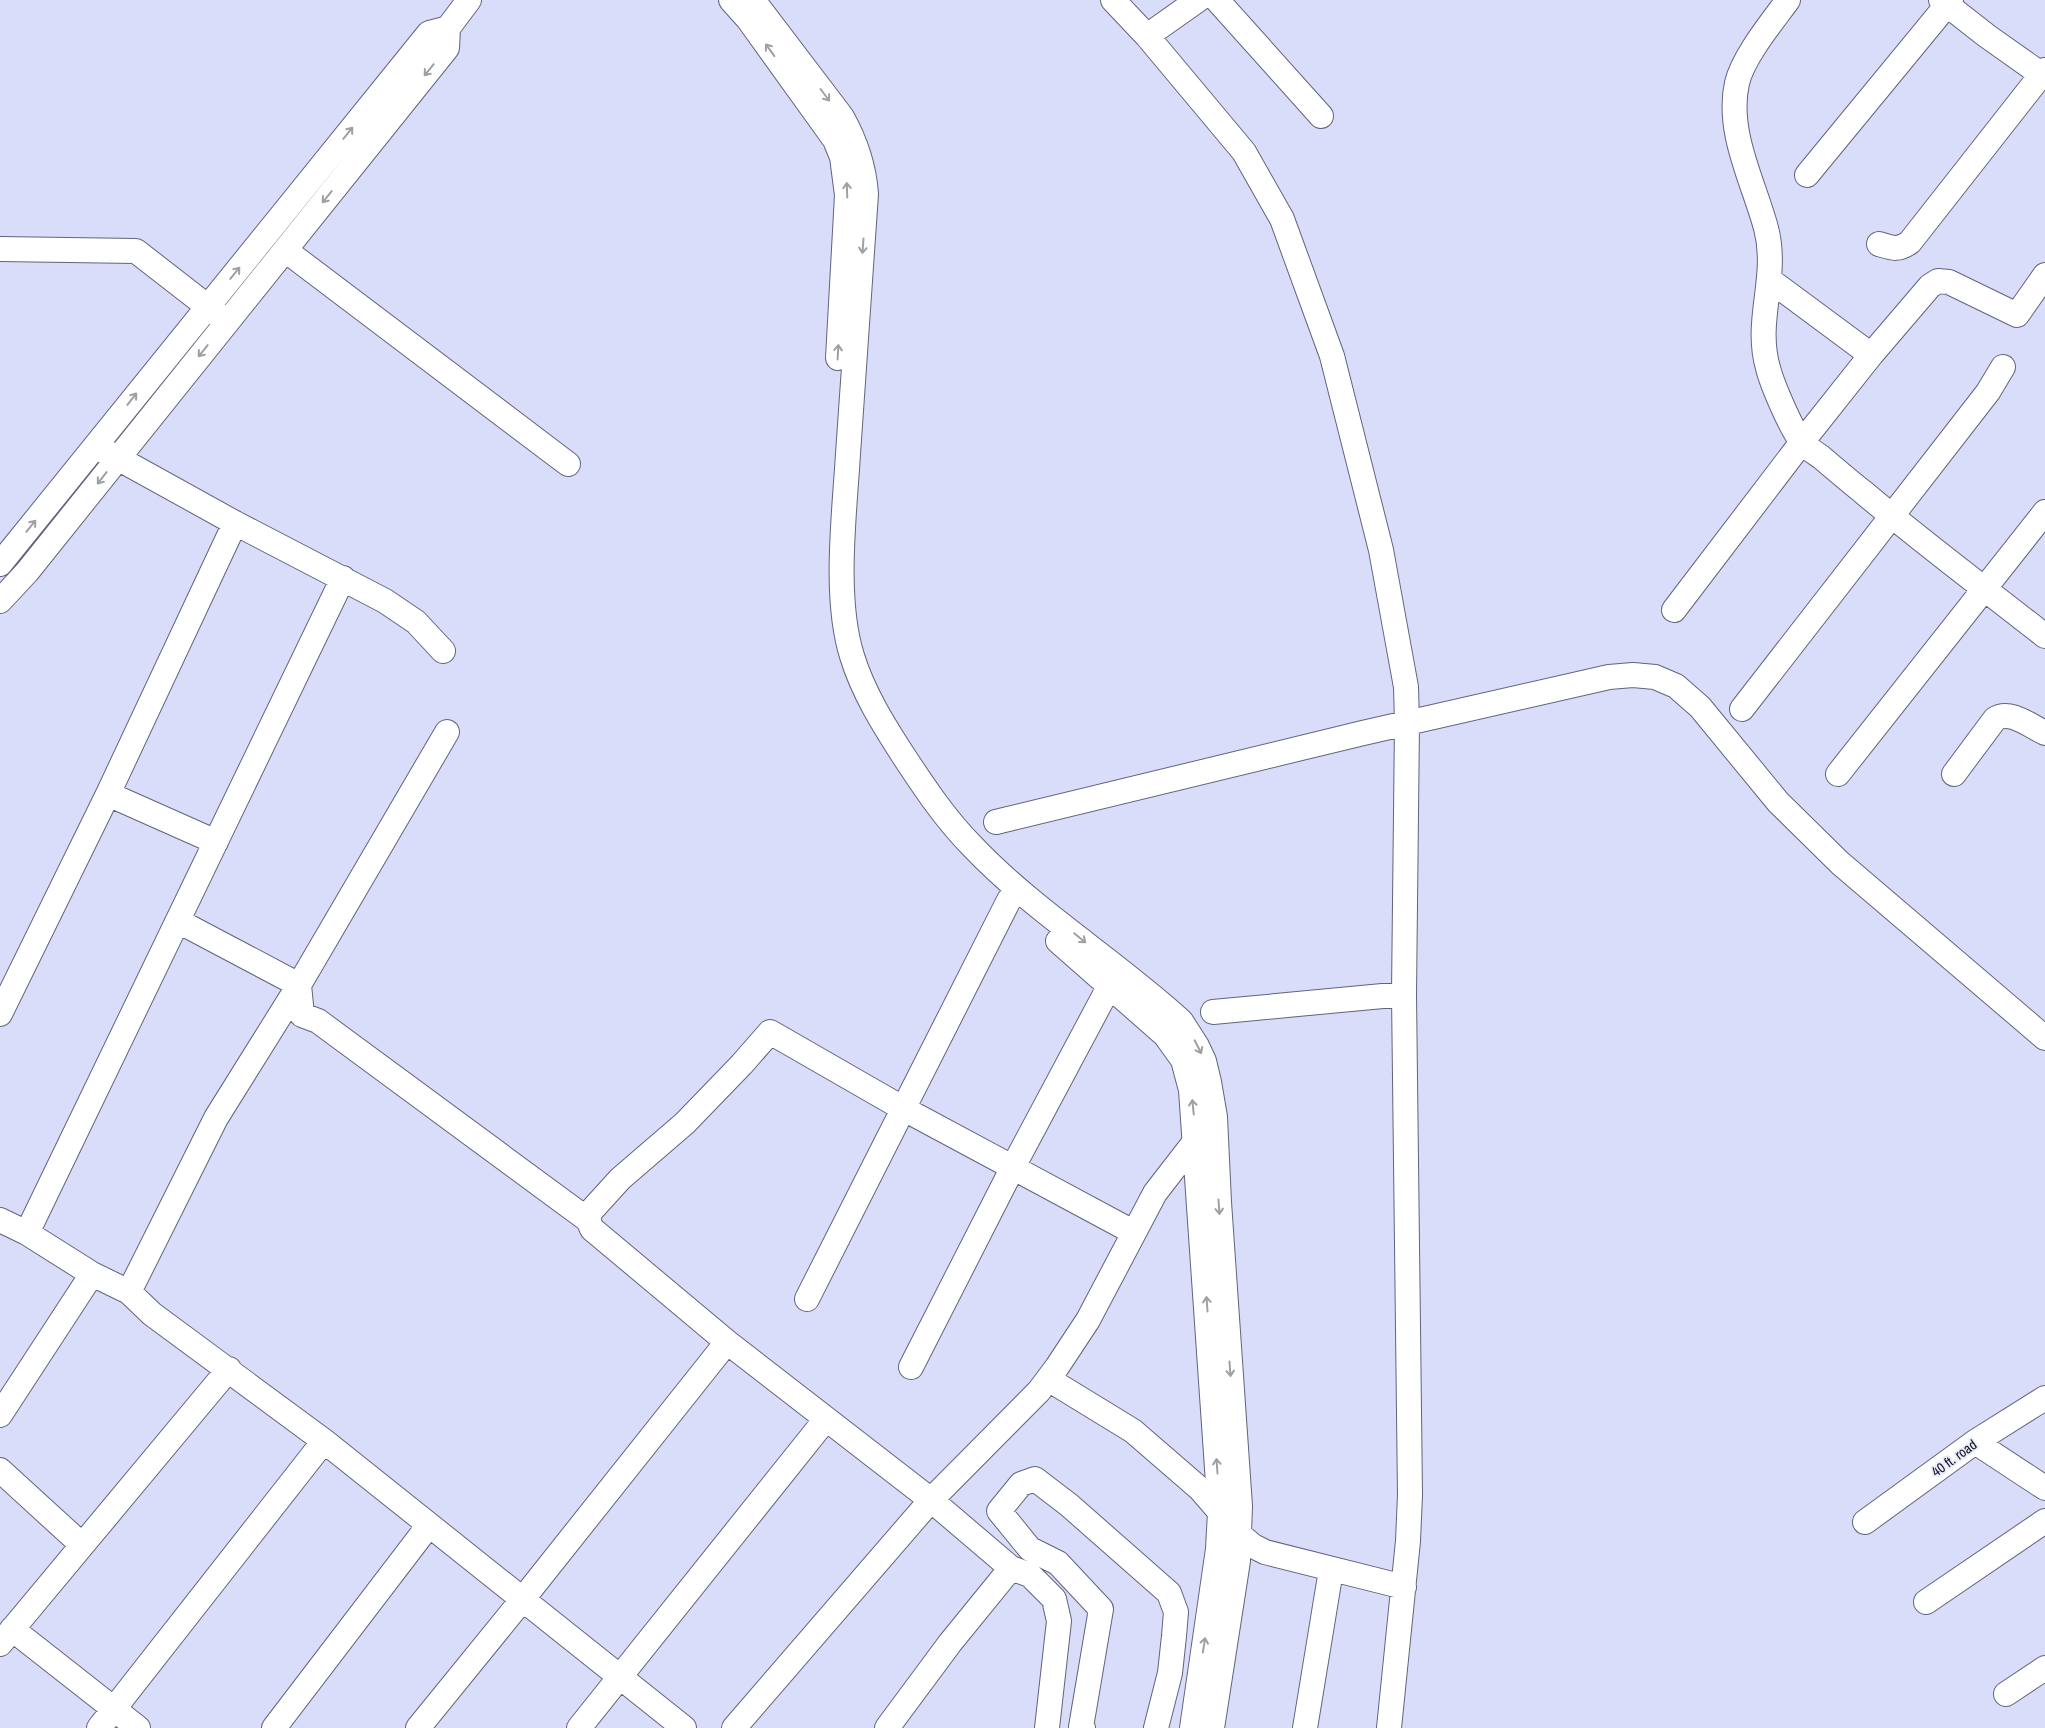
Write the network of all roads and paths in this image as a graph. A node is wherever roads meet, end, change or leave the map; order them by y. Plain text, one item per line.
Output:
1 (469, 0) edge
2 (731, 0) edge
3 (753, 0) edge
4 (1113, 0) edge
5 (1198, 0) edge
6 (1217, 0) edge
7 (1788, 0) edge
8 (1946, 2) edge
9 (448, 28) junction
10 (1147, 36) junction
11 (2044, 74) edge
12 (1321, 116) dead end
13 (1807, 175) dead end
14 (1879, 244) dead end
15 (0, 249) edge
16 (284, 250) junction
17 (2045, 275) edge
18 (1771, 280) junction
19 (208, 307) junction
20 (227, 322) junction
21 (1871, 355) junction
22 (2003, 367) dead end
23 (1802, 442) junction
24 (95, 446) junction
25 (117, 458) junction
26 (568, 464) dead end
27 (2045, 512) edge
28 (1892, 517) junction
29 (235, 523) junction
30 (0, 564) edge
31 (343, 578) junction
32 (1984, 588) junction
33 (0, 601) edge
34 (1674, 610) dead end
35 (2045, 636) edge
36 (443, 651) dead end
37 (1742, 709) dead end
38 (1407, 723) junction
39 (447, 732) dead end
40 (2045, 733) edge
41 (906, 771) junction
42 (1838, 774) dead end
43 (1954, 774) dead end
44 (108, 794) junction
45 (996, 822) dead end
46 (216, 842) junction
47 (1010, 900) junction
48 (178, 921) junction
49 (299, 985) junction
50 (1110, 985) junction
51 (1404, 994) junction
52 (1213, 1012) dead end
53 (0, 1014) edge
54 (2045, 1038) edge
55 (904, 1109) junction
56 (1196, 1140) junction
57 (1013, 1167) junction
58 (0, 1220) edge
59 (588, 1220) junction
60 (1133, 1232) junction
61 (27, 1233) junction
62 (92, 1274) junction
63 (129, 1292) junction
64 (807, 1299) dead end
65 (727, 1342) junction
66 (911, 1367) dead end
67 (229, 1369) junction
68 (1048, 1380) junction
69 (2045, 1398) edge
70 (0, 1415) edge
71 (826, 1419) junction
72 (324, 1441) junction
73 (1975, 1442) junction
74 (0, 1470) edge
75 (2045, 1488) edge
76 (931, 1500) junction
77 (1220, 1512) junction
78 (2045, 1521) edge
79 (1865, 1522) dead end
80 (429, 1525) junction
81 (1240, 1536) junction
82 (82, 1545) junction
83 (1011, 1568) junction
84 (1331, 1570) junction
85 (1404, 1587) junction
86 (522, 1600) junction
87 (1926, 1602) dead end
88 (6, 1636) edge
89 (2045, 1668) edge
90 (1170, 1673) junction
91 (620, 1677) junction
92 (1199, 1679) junction
93 (2006, 1694) dead end
94 (114, 1709) junction
95 (99, 1728) edge
96 (138, 1728) edge
97 (274, 1728) edge
98 (418, 1728) edge
99 (578, 1728) edge
100 (684, 1728) edge
101 (734, 1728) edge
102 (887, 1728) edge
103 (1047, 1728) edge
104 (1083, 1728) edge
105 (1156, 1728) edge
106 (1192, 1728) edge
107 (1212, 1728) edge
108 (1305, 1728) edge
109 (1390, 1728) edge

1 - 9 street
41 -> 2 street
3 -> 41 street
4 - 10 street
5 - 10 street
6 - 12 street
7 - 18 street
8 - 11 street
8 - 13 street
9 -> 16 street
19 -> 9 street
10 - 38 street
11 - 14 street
15 - 19 street
16 - 20 street
16 - 26 street
17 - 21 street
18 - 21 street
18 - 23 street
19 - 20 street
24 -> 19 street
20 -> 25 street
21 - 23 street
22 - 28 street
23 - 28 street
23 - 34 street
24 - 25 street
30 -> 24 street
25 - 29 street
25 -> 33 street
27 - 32 street
28 - 32 street
28 - 37 street
29 - 31 street
29 - 44 street
31 - 36 street
31 - 46 street
32 - 35 street
32 - 42 street
38 - 45 street
38 - 51 street
38 - 54 street
39 - 49 street
40 - 43 street
41 - 47 street
41 -> 81 street
44 - 46 street
44 - 53 street
46 - 48 street
47 - 50 street
47 - 55 street
48 - 49 street
48 - 61 street
49 - 59 street
49 - 63 street
56 -> 50 street
50 - 57 street
51 - 52 street
51 - 85 street
55 - 57 street
55 - 59 street
55 - 64 street
56 - 60 street
77 -> 56 street
57 - 60 street
57 - 66 street
58 - 61 street
59 - 65 street
60 - 68 street
61 - 62 street
62 - 63 street
62 - 70 street
63 - 67 street
65 - 71 street
65 - 86 street
67 - 72 street
67 - 82 street
68 - 76 street
68 - 77 street
69 - 73 street, 40 ft. road
71 - 76 street
71 - 91 street
72 - 80 street
72 - 94 street
73 - 75 street
73 - 79 street, 40 ft. road
74 - 82 street
76 - 83 street
76 - 101 street
77 - 81 street
92 -> 77 street
78 - 87 street
80 - 86 street
80 - 97 street
81 - 84 street
81 - 107 street
82 - 88 street
83 - 102 street
83 - 103 street
84 - 85 street
84 - 108 street
85 - 109 street
86 - 91 street
86 - 98 street
88 - 94 street
89 - 93 street
90 - 92 street
90 - 104 street
90 - 105 street
91 - 99 street
91 - 100 street
92 - 106 street
94 - 95 street
94 - 96 street

